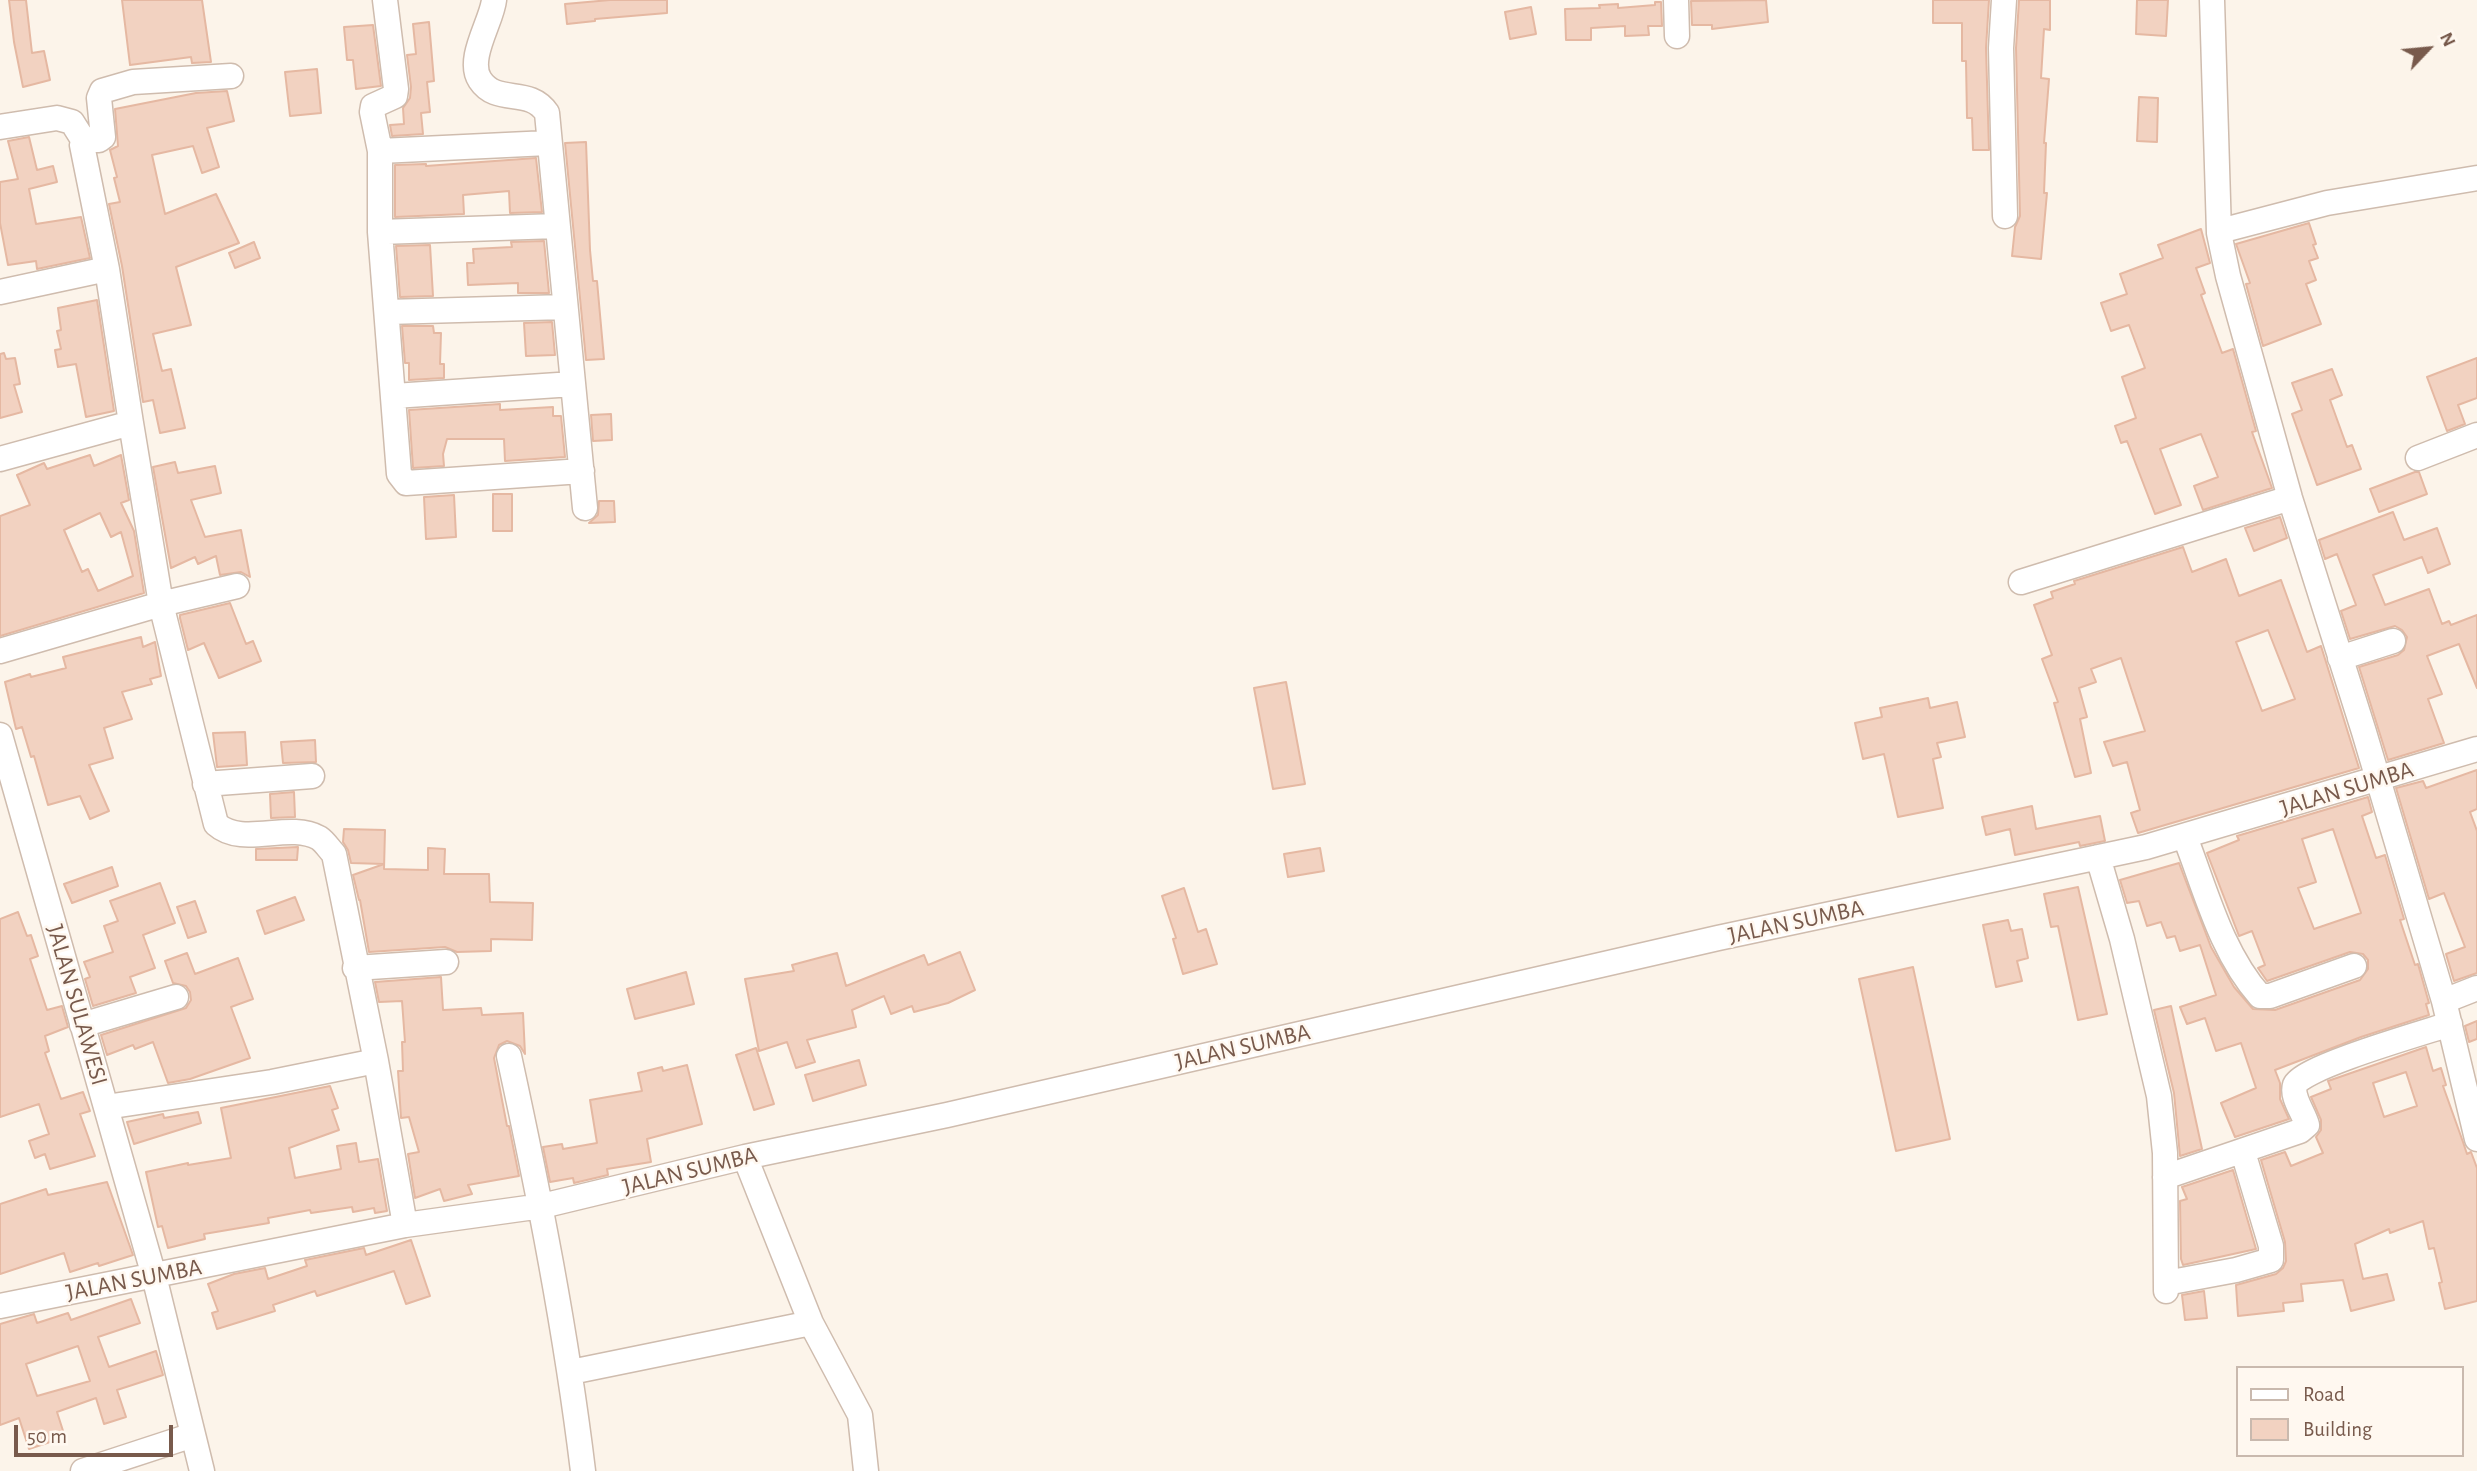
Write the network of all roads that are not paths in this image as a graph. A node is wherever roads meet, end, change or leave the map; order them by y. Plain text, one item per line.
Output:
1 (385, 0) edge
2 (494, 0) edge
3 (1676, 0) edge
4 (2004, 0) edge
5 (2212, 0) edge
6 (1677, 36) dead end
7 (232, 76) dead end
8 (0, 127) edge
9 (84, 141) junction
10 (548, 143) junction
11 (380, 151) junction
12 (2477, 178) edge
13 (2005, 216) dead end
14 (556, 226) junction
15 (2220, 231) junction
16 (380, 232) junction
17 (107, 269) junction
18 (0, 292) edge
19 (565, 307) junction
20 (387, 312) junction
21 (573, 384) junction
22 (394, 396) junction
23 (131, 423) junction
24 (2477, 435) edge
25 (0, 458) edge
26 (2418, 458) dead end
27 (582, 471) junction
28 (2290, 498) junction
29 (585, 508) dead end
30 (2021, 582) dead end
31 (237, 586) dead end
32 (161, 604) junction
33 (2393, 641) dead end
34 (0, 652) edge
35 (2340, 658) junction
36 (0, 735) edge
37 (2477, 749) edge
38 (312, 776) dead end
39 (2379, 780) junction
40 (205, 784) junction
41 (2185, 837) junction
42 (2098, 857) junction
43 (446, 962) dead end
44 (2354, 966) dead end
45 (355, 968) junction
46 (2477, 988) edge
47 (176, 996) dead end
48 (2447, 1012) junction
49 (82, 1025) junction
50 (509, 1056) dead end
51 (376, 1061) junction
52 (106, 1107) junction
53 (2477, 1139) edge
54 (2243, 1152) junction
55 (745, 1157) junction
56 (2165, 1177) junction
57 (542, 1206) junction
58 (405, 1225) junction
59 (154, 1276) junction
60 (0, 1306) edge
61 (811, 1323) junction
62 (571, 1372) junction
63 (193, 1435) junction
64 (83, 1471) edge
65 (202, 1471) edge
66 (583, 1471) edge
67 (866, 1471) edge

1 - 11 street
2 - 10 street
3 - 6 street
4 - 13 street
5 - 15 street
7 - 9 street
8 - 9 street
9 - 17 street
10 - 11 street
10 - 14 street
11 - 16 street
12 - 15 street
14 - 16 street
14 - 19 street
15 - 28 street
16 - 20 street
17 - 18 street
17 - 23 street
19 - 20 street
19 - 21 street
20 - 22 street
21 - 22 street
21 - 27 street
22 - 27 street
23 - 25 street
23 - 32 street
24 - 26 street
27 - 29 street
28 - 30 street
28 - 35 street
31 - 32 street
32 - 34 street
32 - 40 street
33 - 35 street
35 - 39 street
36 - 49 street, JALAN SULAWESI
37 - 39 street, JALAN SUMBA
38 - 40 street
39 - 41 street, JALAN SUMBA
39 - 48 street
40 - 45 street
41 - 42 street, JALAN SUMBA
41 - 44 street
42 - 55 street, JALAN SUMBA
42 - 56 street
43 - 45 street
45 - 51 street
46 - 48 street
47 - 49 street
48 - 53 street
48 - 54 street
49 - 52 street, JALAN SULAWESI
50 - 57 street
51 - 52 street
51 - 58 street
52 - 59 street, JALAN SULAWESI
54 - 56 street
54 - 56 street
55 - 57 street, JALAN SUMBA
55 - 61 street
57 - 58 street, JALAN SUMBA
57 - 62 street
58 - 59 street, JALAN SUMBA
59 - 60 street, JALAN SUMBA
59 - 63 street, JALAN SULAWESI
61 - 62 street
61 - 67 street
62 - 66 street
63 - 64 street
63 - 65 street, JALAN SULAWESI

